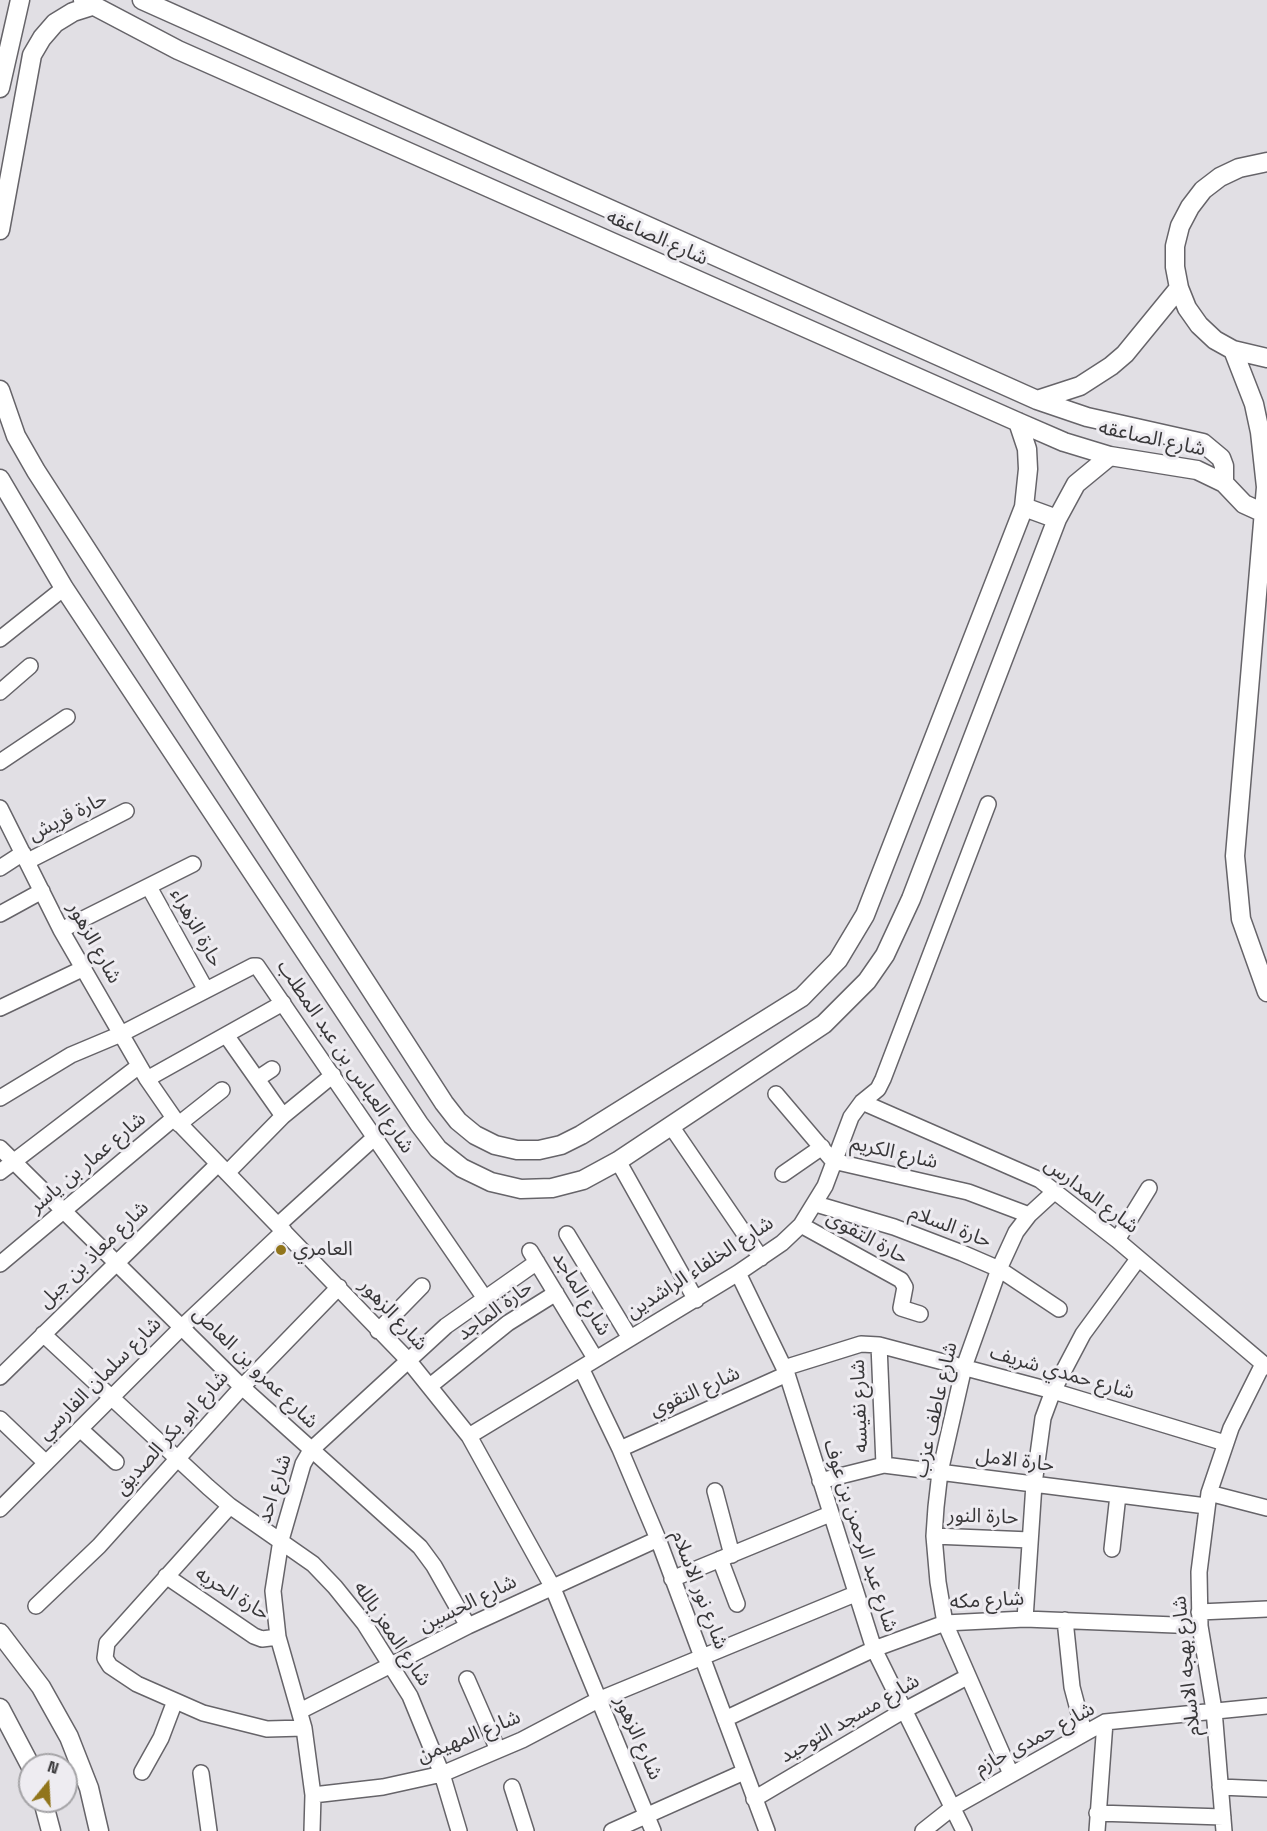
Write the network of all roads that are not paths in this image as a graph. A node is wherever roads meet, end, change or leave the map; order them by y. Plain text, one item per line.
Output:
1 (20, 0) edge
2 (142, 0) edge
3 (87, 3) edge
4 (5, 69) junction
5 (28, 75) junction
6 (0, 88) edge
7 (1265, 159) edge
8 (0, 230) edge
9 (1179, 288) junction
10 (1233, 350) junction
11 (1267, 358) edge
12 (0, 390) edge
13 (1037, 400) junction
14 (1018, 422) junction
15 (1110, 456) junction
16 (0, 479) edge
17 (1224, 483) junction
18 (1024, 507) junction
19 (1266, 514) edge
20 (1057, 519) junction
21 (64, 588) junction
22 (0, 639) edge
23 (30, 666) dead end
24 (0, 692) edge
25 (67, 717) dead end
26 (0, 762) edge
27 (988, 804) dead end
28 (0, 808) edge
29 (126, 811) dead end
30 (26, 857) junction
31 (194, 864) dead end
32 (0, 868) edge
33 (149, 887) junction
34 (42, 891) junction
35 (0, 914) edge
36 (61, 930) junction
37 (84, 968) junction
38 (206, 990) junction
39 (1267, 992) edge
40 (283, 1003) junction
41 (0, 1008) edge
42 (121, 1034) junction
43 (226, 1035) junction
44 (272, 1070) dead end
45 (143, 1073) junction
46 (333, 1075) junction
47 (257, 1079) junction
48 (222, 1090) dead end
49 (776, 1094) dead end
50 (0, 1098) edge
51 (862, 1102) junction
52 (283, 1116) junction
53 (177, 1121) junction
54 (670, 1126) junction
55 (375, 1137) junction
56 (822, 1147) junction
57 (0, 1148) edge
58 (13, 1161) junction
59 (618, 1161) junction
60 (833, 1161) junction
61 (223, 1169) junction
62 (0, 1172) edge
63 (783, 1174) dead end
64 (1149, 1188) dead end
65 (1054, 1192) junction
66 (816, 1204) junction
67 (63, 1211) junction
68 (1029, 1215) junction
69 (801, 1225) junction
70 (281, 1228) junction
71 (567, 1234) dead end
72 (1117, 1240) junction
73 (533, 1256) joint
74 (761, 1258) junction
75 (1138, 1259) junction
76 (116, 1262) junction
77 (0, 1264) edge
78 (999, 1269) junction
79 (738, 1273) junction
80 (422, 1286) dead end
81 (339, 1287) junction
82 (556, 1293) junction
83 (484, 1297) junction
84 (696, 1300) junction
85 (1059, 1309) dead end
86 (920, 1314) dead end
87 (182, 1327) junction
88 (378, 1331) junction
89 (43, 1334) junction
90 (630, 1338) junction
91 (879, 1344) junction
92 (595, 1358) junction
93 (408, 1360) junction
94 (1265, 1366) edge
95 (964, 1367) junction
96 (581, 1368) junction
97 (785, 1371) junction
98 (0, 1377) edge
99 (430, 1386) junction
100 (242, 1387) junction
101 (1053, 1391) junction
102 (110, 1398) junction
103 (0, 1419) edge
104 (80, 1429) junction
105 (469, 1436) junction
106 (1225, 1443) junction
107 (620, 1449) junction
108 (311, 1450) junction
109 (176, 1459) junction
110 (116, 1462) dead end
111 (46, 1463) junction
112 (884, 1465) junction
113 (940, 1472) junction
114 (820, 1481) junction
115 (1034, 1484) junction
116 (715, 1491) dead end
117 (1118, 1495) junction
118 (1207, 1500) junction
119 (230, 1506) junction
120 (1267, 1508) edge
121 (0, 1509) edge
122 (830, 1514) junction
123 (934, 1536) junction
124 (658, 1539) junction
125 (281, 1540) junction
126 (1030, 1540) junction
127 (1112, 1549) dead end
128 (726, 1557) junction
129 (166, 1576) junction
130 (672, 1579) junction
131 (552, 1586) junction
132 (855, 1594) junction
133 (737, 1604) dead end
134 (36, 1606) dead end
135 (1267, 1609) edge
136 (1025, 1619) junction
137 (1199, 1619) junction
138 (1065, 1620) junction
139 (945, 1623) junction
140 (468, 1626) junction
141 (0, 1634) edge
142 (278, 1637) junction
143 (874, 1649) junction
144 (701, 1655) junction
145 (392, 1665) junction
146 (967, 1677) junction
147 (467, 1679) dead end
148 (598, 1700) junction
149 (175, 1701) junction
150 (1267, 1706) edge
151 (0, 1708) edge
152 (1214, 1710) junction
153 (300, 1711) junction
154 (903, 1711) junction
155 (725, 1719) junction
156 (1105, 1722) junction
157 (304, 1728) junction
158 (1084, 1732) junction
159 (498, 1750) junction
160 (24, 1753) edge
161 (142, 1772) dead end
162 (744, 1772) junction
163 (201, 1773) dead end
164 (442, 1774) junction
165 (1011, 1774) junction
166 (1220, 1786) junction
167 (512, 1787) dead end
168 (1267, 1790) edge
169 (313, 1795) junction
170 (754, 1799) junction
171 (952, 1808) junction
172 (46, 1813) edge
173 (1097, 1813) junction
174 (649, 1815) junction
175 (1224, 1824) edge
176 (51, 1831) edge
177 (99, 1831) edge
178 (209, 1831) edge
179 (312, 1831) edge
180 (459, 1831) edge
181 (526, 1831) edge
182 (612, 1831) edge
183 (654, 1831) edge
184 (767, 1831) edge
185 (923, 1831) edge
186 (964, 1831) edge
187 (1097, 1831) edge

1 - 4 street
2 - 13 street, شارع الصاعقه
3 - 5 street
3 - 14 street, شارع الصاعقه
4 - 5 street
4 - 6 street
5 - 8 street
7 - 9 street
9 - 10 street
9 - 13 street
10 - 11 street
10 - 19 street
12 - 18 street
13 - 17 street, شارع الصاعقه
14 - 15 street, شارع الصاعقه
14 - 18 street
15 - 17 street, شارع الصاعقه
15 - 20 street
16 - 21 street
17 - 19 street, شارع الصاعقه
18 - 20 street
19 - 39 street
20 - 54 street
21 - 22 street
21 - 59 street
23 - 24 street
25 - 26 street
27 - 51 street, شارع الخلفاء الراشدين
28 - 30 street, شارع الزهور
29 - 30 street, حارة قريش
30 - 32 street, حارة قريش
30 - 34 street, شارع الزهور
31 - 33 street
33 - 36 street
33 - 38 street, حارة الزهراء
34 - 35 street
34 - 36 street, شارع الزهور
36 - 37 street, شارع الزهور
37 - 41 street
37 - 42 street, شارع الزهور
38 - 40 street, شارع العباس بن عبد المطلب
38 - 42 street, شارع العباس بن عبد المطلب
40 - 43 street
40 - 46 street, شارع العباس بن عبد المطلب
42 - 45 street, شارع الزهور
42 - 50 street, شارع العباس بن عبد المطلب
43 - 45 street
43 - 47 street
44 - 47 street
45 - 53 street, شارع الزهور
45 - 58 street
46 - 52 street, شارع معاذ بن جبل
46 - 55 street, شارع العباس بن عبد المطلب
47 - 52 street
48 - 53 street, شارع عمار بن ياسر
49 - 56 street, شارع الكريم
51 - 60 street, شارع الخلفاء الراشدين
51 - 65 street, شارع المدارس
52 - 61 street, شارع معاذ بن جبل
53 - 61 street, شارع الزهور
53 - 67 street, شارع عمار بن ياسر
54 - 59 street
54 - 74 street
55 - 70 street, شارع سلمان الفارسي
55 - 83 street, شارع العباس بن عبد المطلب
56 - 60 street, شارع الكريم
56 - 63 street
57 - 58 street, شارع عمرو بن العاص
58 - 62 street
58 - 67 street, شارع عمرو بن العاص
59 - 84 street
60 - 66 street, شارع الخلفاء الراشدين
60 - 68 street, شارع الكريم
61 - 70 street, شارع الزهور
61 - 76 street, شارع معاذ بن جبل
64 - 72 street
65 - 68 street, شارع عاطف عزب
65 - 72 street, شارع المدارس
66 - 69 street, شارع الخلفاء الراشدين
66 - 78 street, حارة السلام
67 - 76 street, شارع عمرو بن العاص
67 - 77 street, شارع عمار بن ياسر
68 - 78 street, شارع عاطف عزب
69 - 74 street, شارع الخلفاء الراشدين
69 - 86 street, حارة التقوى
70 - 81 street, شارع الزهور
70 - 87 street, شارع سلمان الفارسي
71 - 90 street
72 - 75 street, شارع المدارس
73 - 82 street, شارع الماجد
73 - 83 street, شارع احد
74 - 79 street, شارع الخلفاء الراشدين
75 - 94 street, شارع المدارس
75 - 101 street
76 - 87 street, شارع عمرو بن العاص
76 - 89 street, شارع معاذ بن جبل
78 - 85 street, حارة السلام
78 - 95 street, شارع عاطف عزب
79 - 84 street, شارع الخلفاء الراشدين
79 - 97 street, شارع عبد الرحمن بن عوف
80 - 88 street
81 - 88 street, شارع الزهور
81 - 100 street, شارع ابو بكر الصديق
82 - 92 street, شارع الماجد
82 - 99 street, حارة الماجد
83 - 93 street, شارع احد
84 - 90 street, شارع الخلفاء الراشدين
87 - 100 street, شارع عمرو بن العاص
87 - 102 street, شارع سلمان الفارسي
88 - 93 street, شارع الزهور
89 - 98 street, شارع معاذ بن جبل
89 - 102 street, شارع المعز بالله
90 - 92 street, شارع الخلفاء الراشدين
91 - 95 street, شارع حمدي شريف
91 - 97 street, شارع حمدي شريف
91 - 112 street, شارع نفيسه
92 - 96 street, شارع الخلفاء الراشدين
93 - 99 street, شارع الزهور
93 - 108 street, شارع احد
94 - 106 street, شارع بهجه الاسلام
95 - 101 street, شارع حمدي شريف
95 - 113 street, شارع عاطف عزب
96 - 105 street, شارع الخلفاء الراشدين
96 - 107 street, شارع نور الاسلام
97 - 107 street, شارع التقوي
97 - 114 street, شارع عبد الرحمن بن عوف
99 - 105 street, شارع الزهور
100 - 108 street, شارع عمرو بن العاص
100 - 109 street, شارع ابو بكر الصديق
101 - 106 street, شارع حمدي شريف
101 - 115 street
102 - 104 street, شارع سلمان الفارسي
102 - 109 street, شارع المعز بالله
103 - 111 street
104 - 110 street
104 - 111 street, شارع سلمان الفارسي
105 - 131 street, شارع الزهور
106 - 118 street, شارع بهجه الاسلام
107 - 124 street, شارع نور الاسلام
108 - 125 street, شارع احد
108 - 140 street, شارع عمرو بن العاص
109 - 119 street, شارع المعز بالله
109 - 134 street, شارع ابو بكر الصديق
111 - 121 street, شارع سلمان الفارسي
112 - 113 street, حارة الامل
112 - 114 street, حارة الامل
113 - 115 street, حارة الامل
113 - 123 street, شارع عاطف عزب
114 - 122 street, شارع عبد الرحمن بن عوف
115 - 117 street, حارة الامل
115 - 126 street
116 - 128 street
117 - 118 street, حارة الامل
117 - 127 street
118 - 120 street, حارة الامل
118 - 137 street, شارع بهجه الاسلام
119 - 125 street, شارع المعز بالله
119 - 129 street
122 - 128 street
122 - 132 street, شارع عبد الرحمن بن عوف
123 - 126 street, حارة النور
123 - 139 street, شارع عاطف عزب
124 - 130 street, شارع نور الاسلام
124 - 131 street, شارع الحسين
125 - 142 street, شارع احد
125 - 145 street, شارع المعز بالله
126 - 136 street
128 - 130 street
128 - 133 street
129 - 142 street, حارة الحريه
129 - 149 street
130 - 144 street, شارع نور الاسلام
131 - 140 street, شارع الحسين
131 - 148 street, شارع الزهور
132 - 143 street, شارع عبد الرحمن بن عوف
132 - 144 street, شارع المهيمن
135 - 137 street, شارع مكه
136 - 138 street, شارع مكه
136 - 139 street, شارع مكه
137 - 138 street, شارع مكه
137 - 152 street, شارع بهجه الاسلام
138 - 158 street
139 - 143 street, شارع مكه
139 - 146 street, شارع عاطف عزب
140 - 145 street, شارع الحسين
141 - 177 street
142 - 153 street, شارع احد
143 - 154 street, شارع عبد الرحمن بن عوف
143 - 155 street, شارع مكه
144 - 148 street, شارع المهيمن
144 - 155 street, شارع نور الاسلام
145 - 153 street, شارع الحسين
145 - 164 street, شارع المعز بالله
146 - 154 street, شارع مسجد التوحيد
146 - 165 street, شارع عاطف عزب
147 - 159 street
148 - 159 street, شارع المهيمن
148 - 174 street, شارع الزهور
149 - 157 street
149 - 161 street
150 - 152 street, شارع حمدى حازم
151 - 160 street
152 - 156 street, شارع حمدى حازم
152 - 166 street, شارع بهجه الاسلام
153 - 157 street, شارع احد
154 - 170 street, شارع مسجد التوحيد
154 - 171 street, شارع عبد الرحمن بن عوف
155 - 162 street, شارع نور الاسلام
156 - 158 street, شارع حمدى حازم
156 - 173 street
157 - 169 street, شارع احد
158 - 165 street, شارع حمدى حازم
159 - 164 street, شارع المهيمن
162 - 170 street, شارع نور الاسلام
162 - 174 street
163 - 178 street
164 - 169 street, شارع المهيمن
164 - 180 street, شارع المعز بالله
165 - 171 street, شارع حمدى حازم
166 - 168 street
166 - 175 street, شارع بهجه الاسلام
167 - 181 street
169 - 179 street, شارع احد
170 - 184 street, شارع نور الاسلام
171 - 185 street, شارع حمدى حازم
171 - 186 street, شارع عبد الرحمن بن عوف
172 - 176 street
173 - 175 street
173 - 187 street
174 - 182 street
174 - 183 street, شارع الزهور

